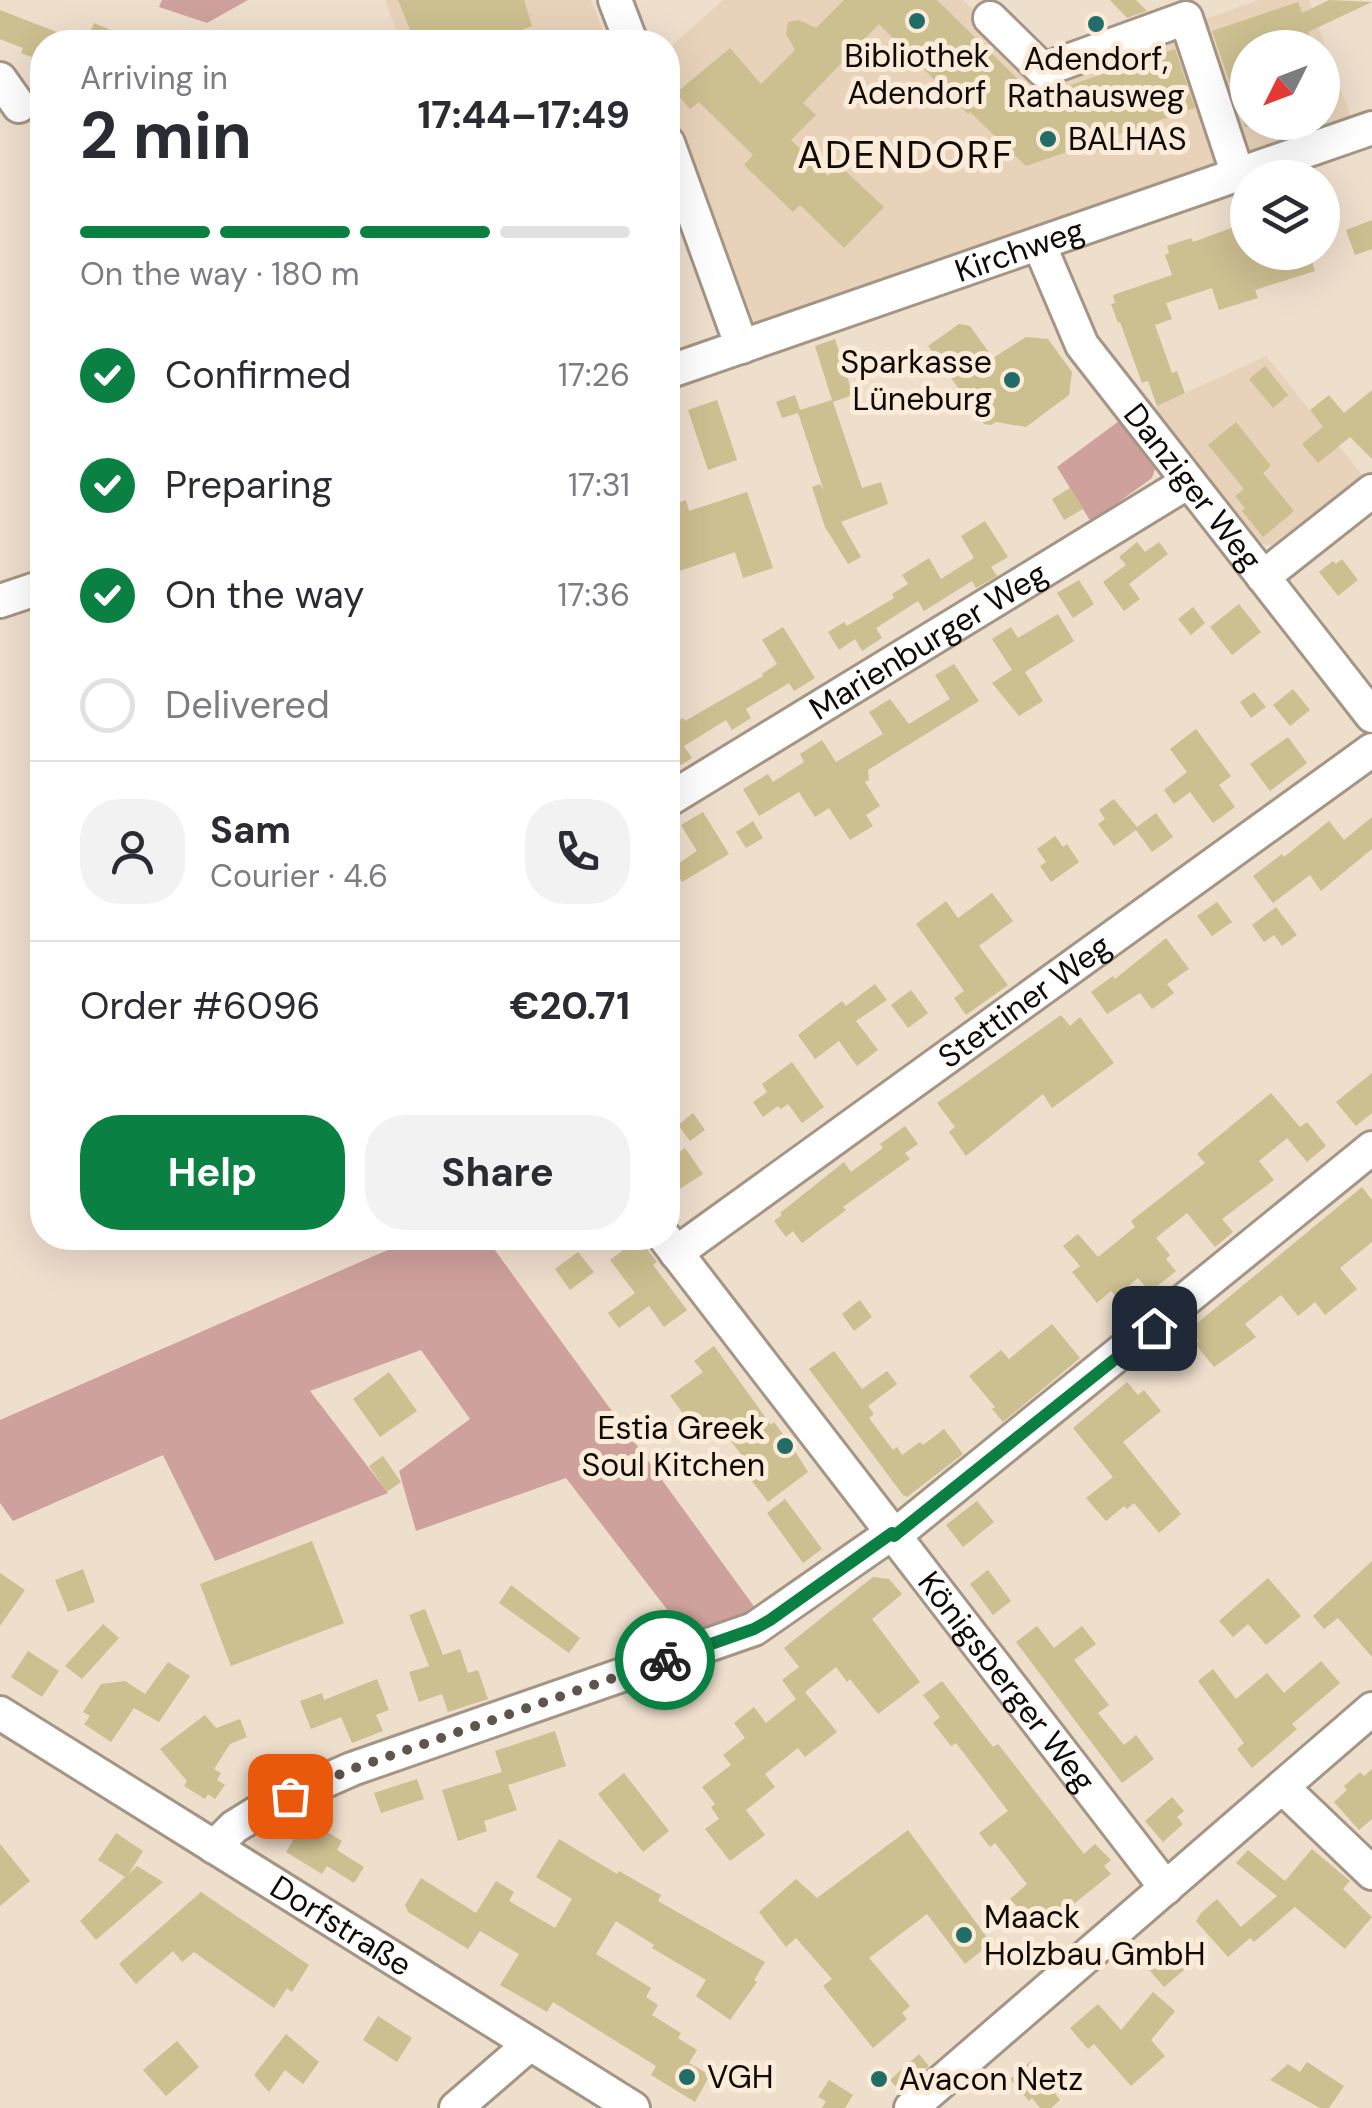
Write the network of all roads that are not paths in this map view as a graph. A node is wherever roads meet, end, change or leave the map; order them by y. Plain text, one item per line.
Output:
1 (616, 0) edge
2 (990, 18) dead end
3 (627, 30) edge
4 (1372, 128) edge
5 (1233, 160) edge
6 (1281, 160) edge
7 (680, 176) edge
8 (1230, 178) edge
9 (1039, 244) junction
10 (742, 347) junction
11 (680, 368) edge
12 (1188, 482) junction
13 (1372, 491) edge
14 (1263, 577) junction
15 (30, 591) edge
16 (0, 602) edge
17 (1372, 716) edge
18 (1372, 750) edge
19 (680, 793) edge
20 (1372, 1148) edge
21 (680, 1238) edge
22 (674, 1250) edge
23 (893, 1534) junction
24 (1372, 1709) edge
25 (0, 1714) edge
26 (1282, 1787) junction
27 (214, 1847) junction
28 (1372, 1873) edge
29 (1166, 1888) junction
30 (530, 2044) junction
31 (456, 2108) edge
32 (633, 2108) edge
33 (911, 2108) edge

1 - 3 street
2 - 5 street
4 - 6 street, Kirchweg
7 - 10 street
8 - 9 street, Kirchweg
9 - 10 street, Kirchweg
9 - 12 street, Danziger Weg
10 - 11 street, Kirchweg
12 - 14 street, Danziger Weg
12 - 19 street, Marienburger Weg
13 - 14 street
14 - 17 street, Danziger Weg
15 - 16 street
18 - 21 street, Stettiner Weg
20 - 23 street
22 - 23 street, Königsberger Weg
23 - 27 street
23 - 29 street, Königsberger Weg
24 - 26 street
25 - 27 street, Dorfstraße
26 - 28 street
26 - 29 street
27 - 30 street, Dorfstraße
29 - 33 street
30 - 31 street
30 - 32 street, Dorfstraße

